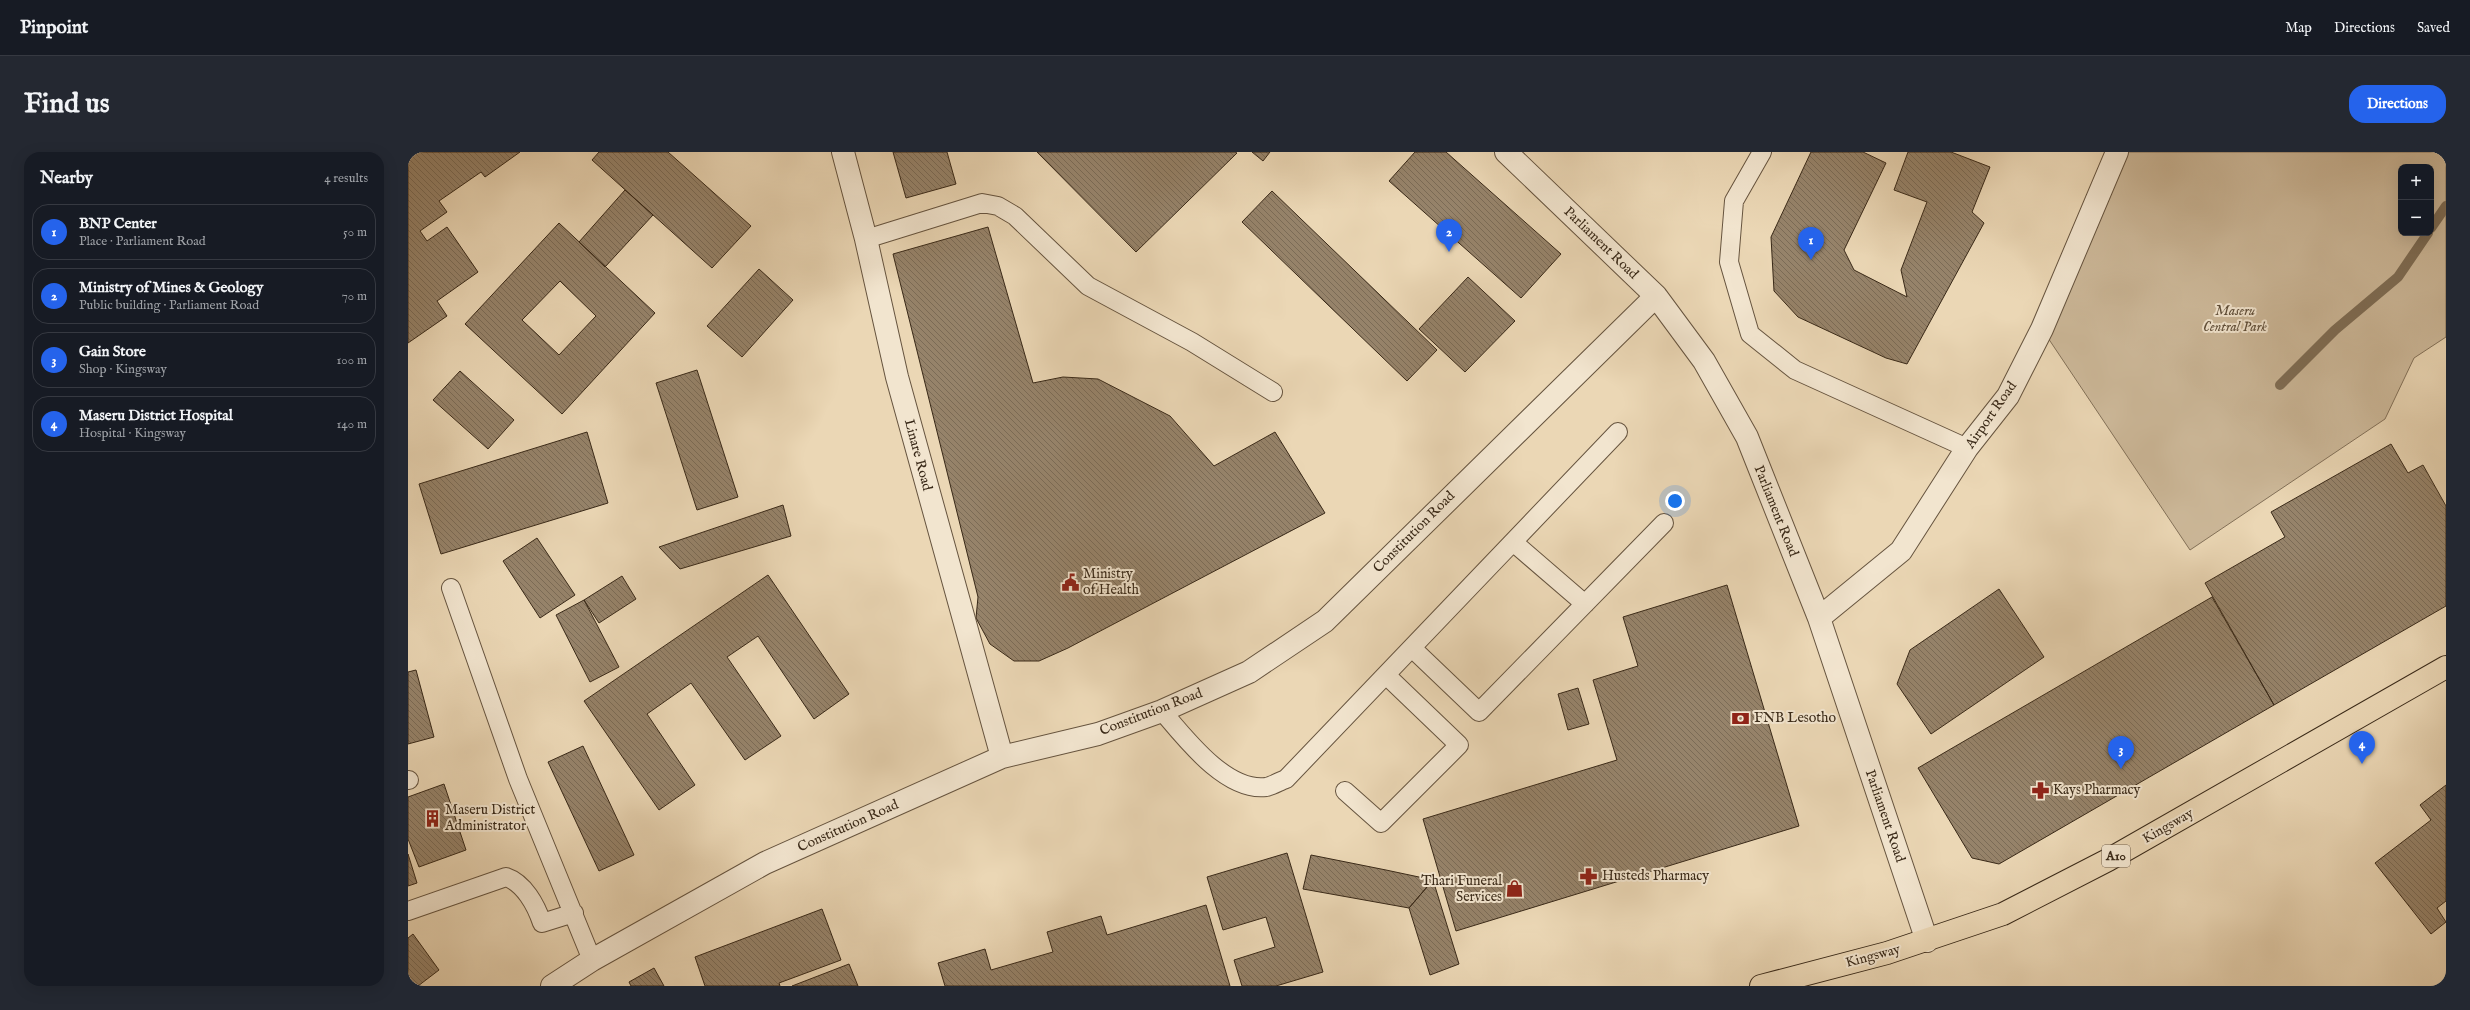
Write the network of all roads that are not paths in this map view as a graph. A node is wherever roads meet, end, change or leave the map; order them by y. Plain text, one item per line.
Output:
1 (843, 152) edge
2 (1506, 152) edge
3 (1762, 152) edge
4 (2117, 152) edge
5 (866, 238) junction
6 (1656, 296) junction
7 (1273, 392) dead end
8 (1618, 432) dead end
9 (1967, 448) junction
10 (1664, 523) dead end
11 (1513, 542) junction
12 (451, 588) dead end
13 (1585, 604) junction
14 (1819, 618) junction
15 (1412, 648) junction
16 (2446, 667) edge
17 (1386, 675) junction
18 (1162, 711) junction
19 (1002, 757) junction
20 (1345, 791) dead end
21 (408, 911) edge
22 (574, 913) junction
23 (1927, 941) junction
24 (592, 960) junction
25 (552, 986) edge
26 (1760, 986) edge

1 - 5 street, Linare Road
2 - 6 street, Parliament Road
3 - 9 lane
4 - 9 street, Airport Road
5 - 7 lane
5 - 19 street, Linare Road
6 - 14 street, Parliament Road
6 - 18 street, Constitution Road
8 - 11 lane
9 - 14 street, Airport Road
10 - 13 lane
11 - 13 lane
11 - 15 lane
12 - 22 lane
13 - 15 lane
14 - 23 street, Parliament Road
15 - 17 lane
16 - 23 main road, Kingsway / A10
17 - 18 lane
17 - 20 lane
18 - 19 street, Constitution Road
19 - 24 street, Constitution Road
21 - 22 lane
22 - 24 lane
23 - 26 main road, Kingsway / A10
24 - 25 street, Constitution Road

